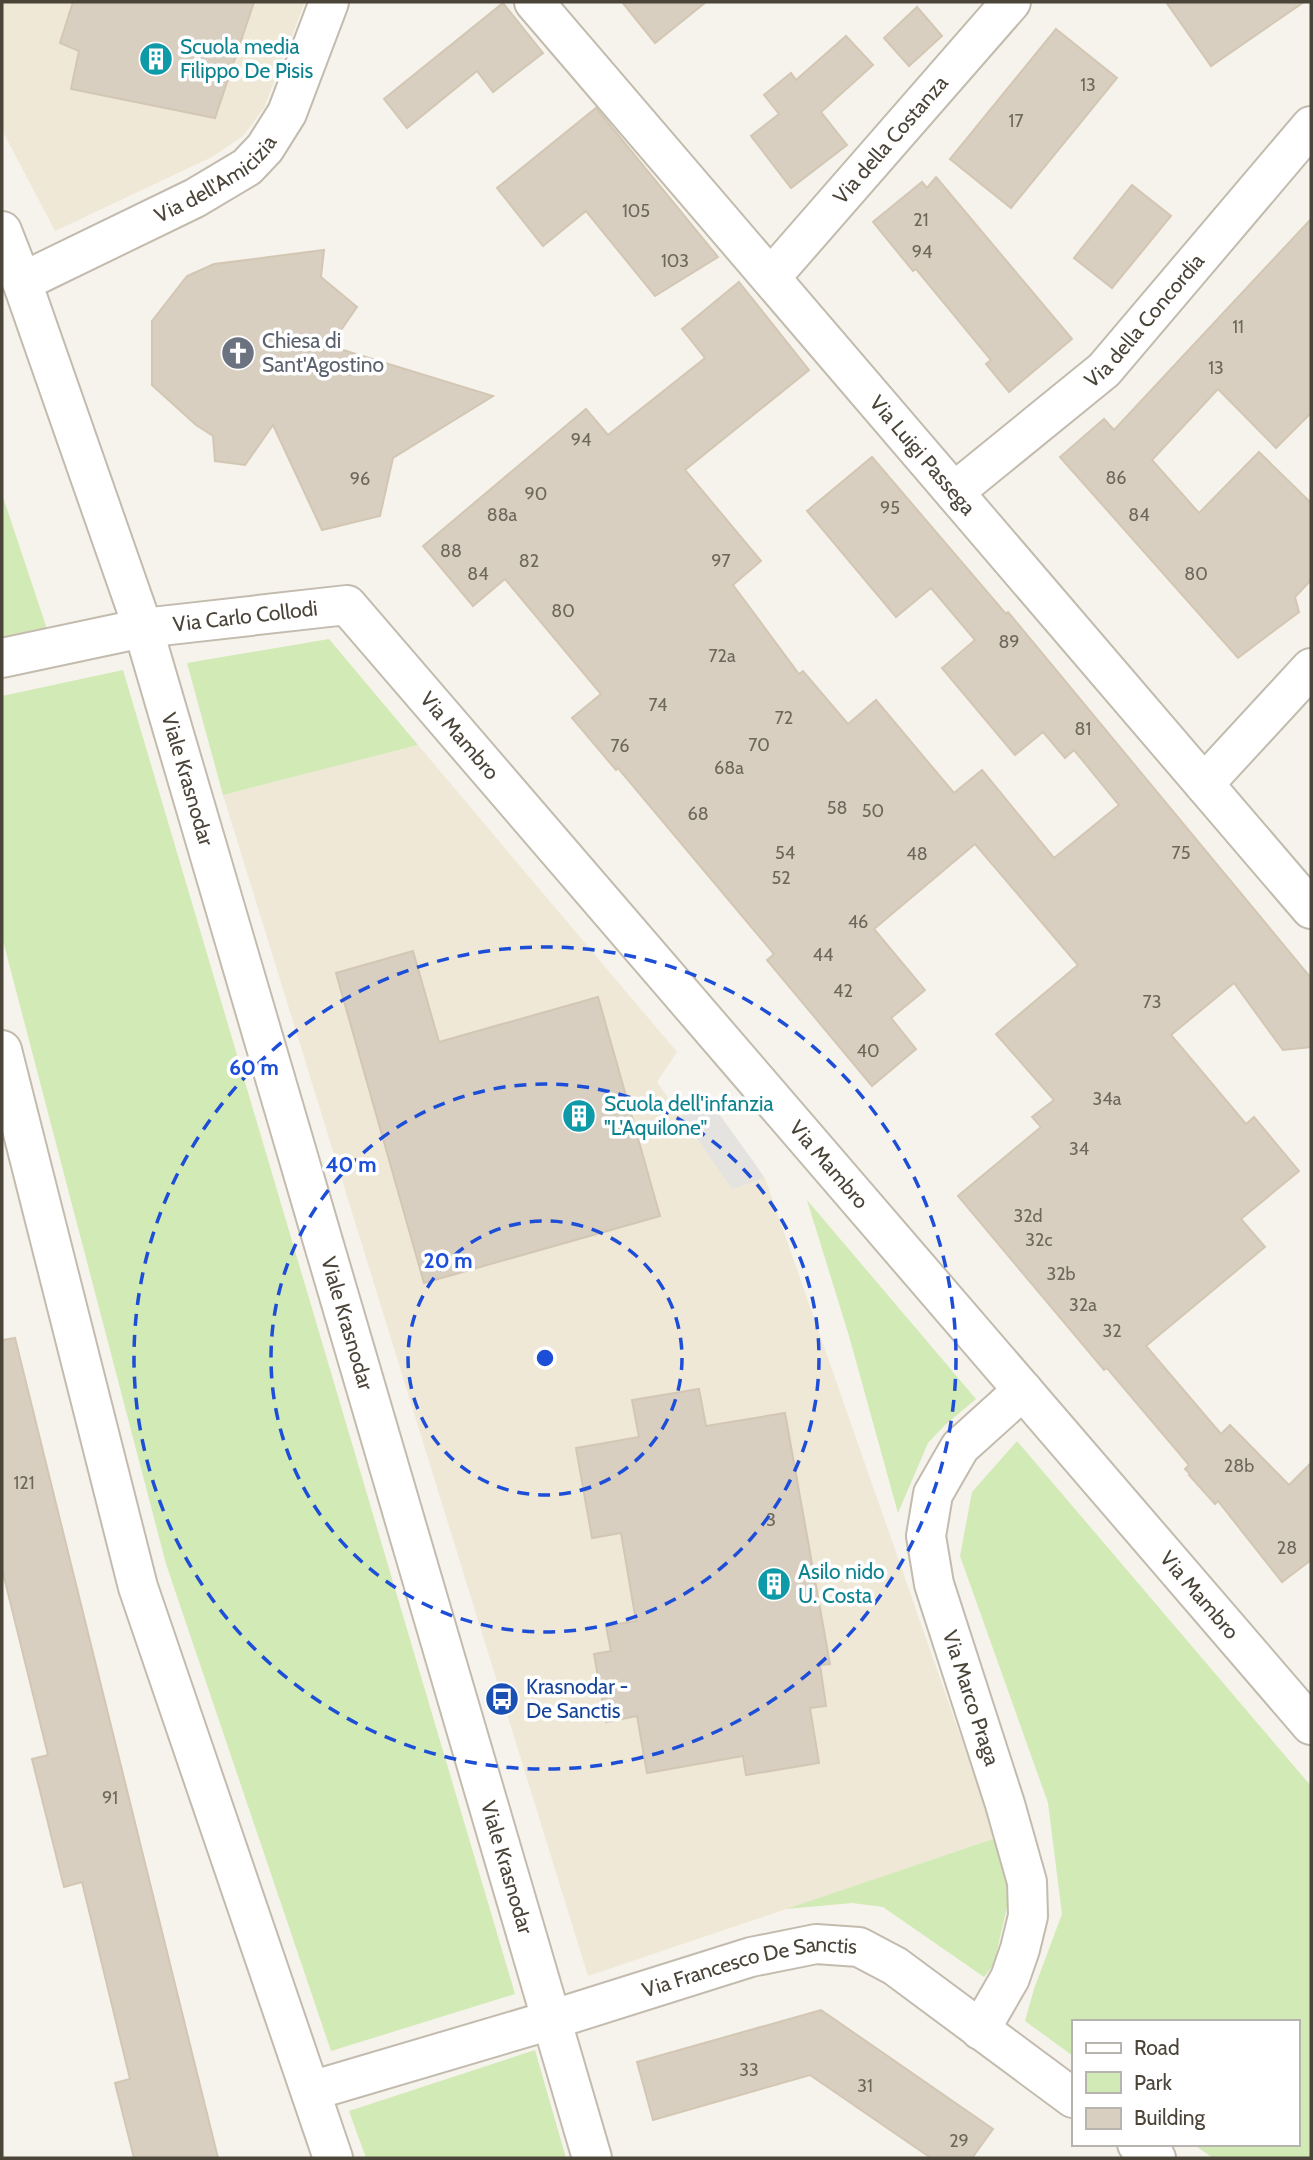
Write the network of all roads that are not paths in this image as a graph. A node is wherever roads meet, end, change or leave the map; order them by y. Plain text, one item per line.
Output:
1 (329, 2) edge
2 (1011, 2) edge
3 (539, 4) edge
4 (1311, 126) edge
5 (2, 230) edge
6 (771, 277) junction
7 (22, 282) junction
8 (954, 492) junction
9 (347, 605) joint
10 (143, 628) junction
11 (2, 658) edge
12 (1311, 668) edge
13 (1204, 784) junction
14 (1311, 909) edge
15 (2, 1050) edge
16 (1023, 1390) junction
17 (1311, 1725) edge
18 (551, 2020) junction
19 (980, 2030) junction
20 (311, 2091) junction
21 (1072, 2097) edge
22 (1140, 2146) edge
23 (333, 2158) edge
24 (592, 2158) edge
25 (1156, 2158) edge

1 - 7 street, Via dell'Amicizia
2 - 6 street, Via della Costanza
3 - 6 street, Via Luigi Passega
4 - 8 street, Via della Concordia
5 - 7 street, Viale Krasnodar
6 - 8 street, Via Luigi Passega
7 - 10 street, Viale Krasnodar
8 - 13 street, Via Luigi Passega
9 - 10 street, Via Carlo Collodi
9 - 16 street, Via Mambro
10 - 11 street
10 - 18 street, Viale Krasnodar
12 - 13 street
13 - 14 street, Via Luigi Passega
15 - 20 street
16 - 17 street, Via Mambro
16 - 19 street, Via Marco Praga
18 - 19 street, Via Francesco De Sanctis
18 - 20 street
18 - 24 street, Viale Krasnodar
19 - 21 street, Via Francesco De Sanctis
20 - 23 street
22 - 25 street

